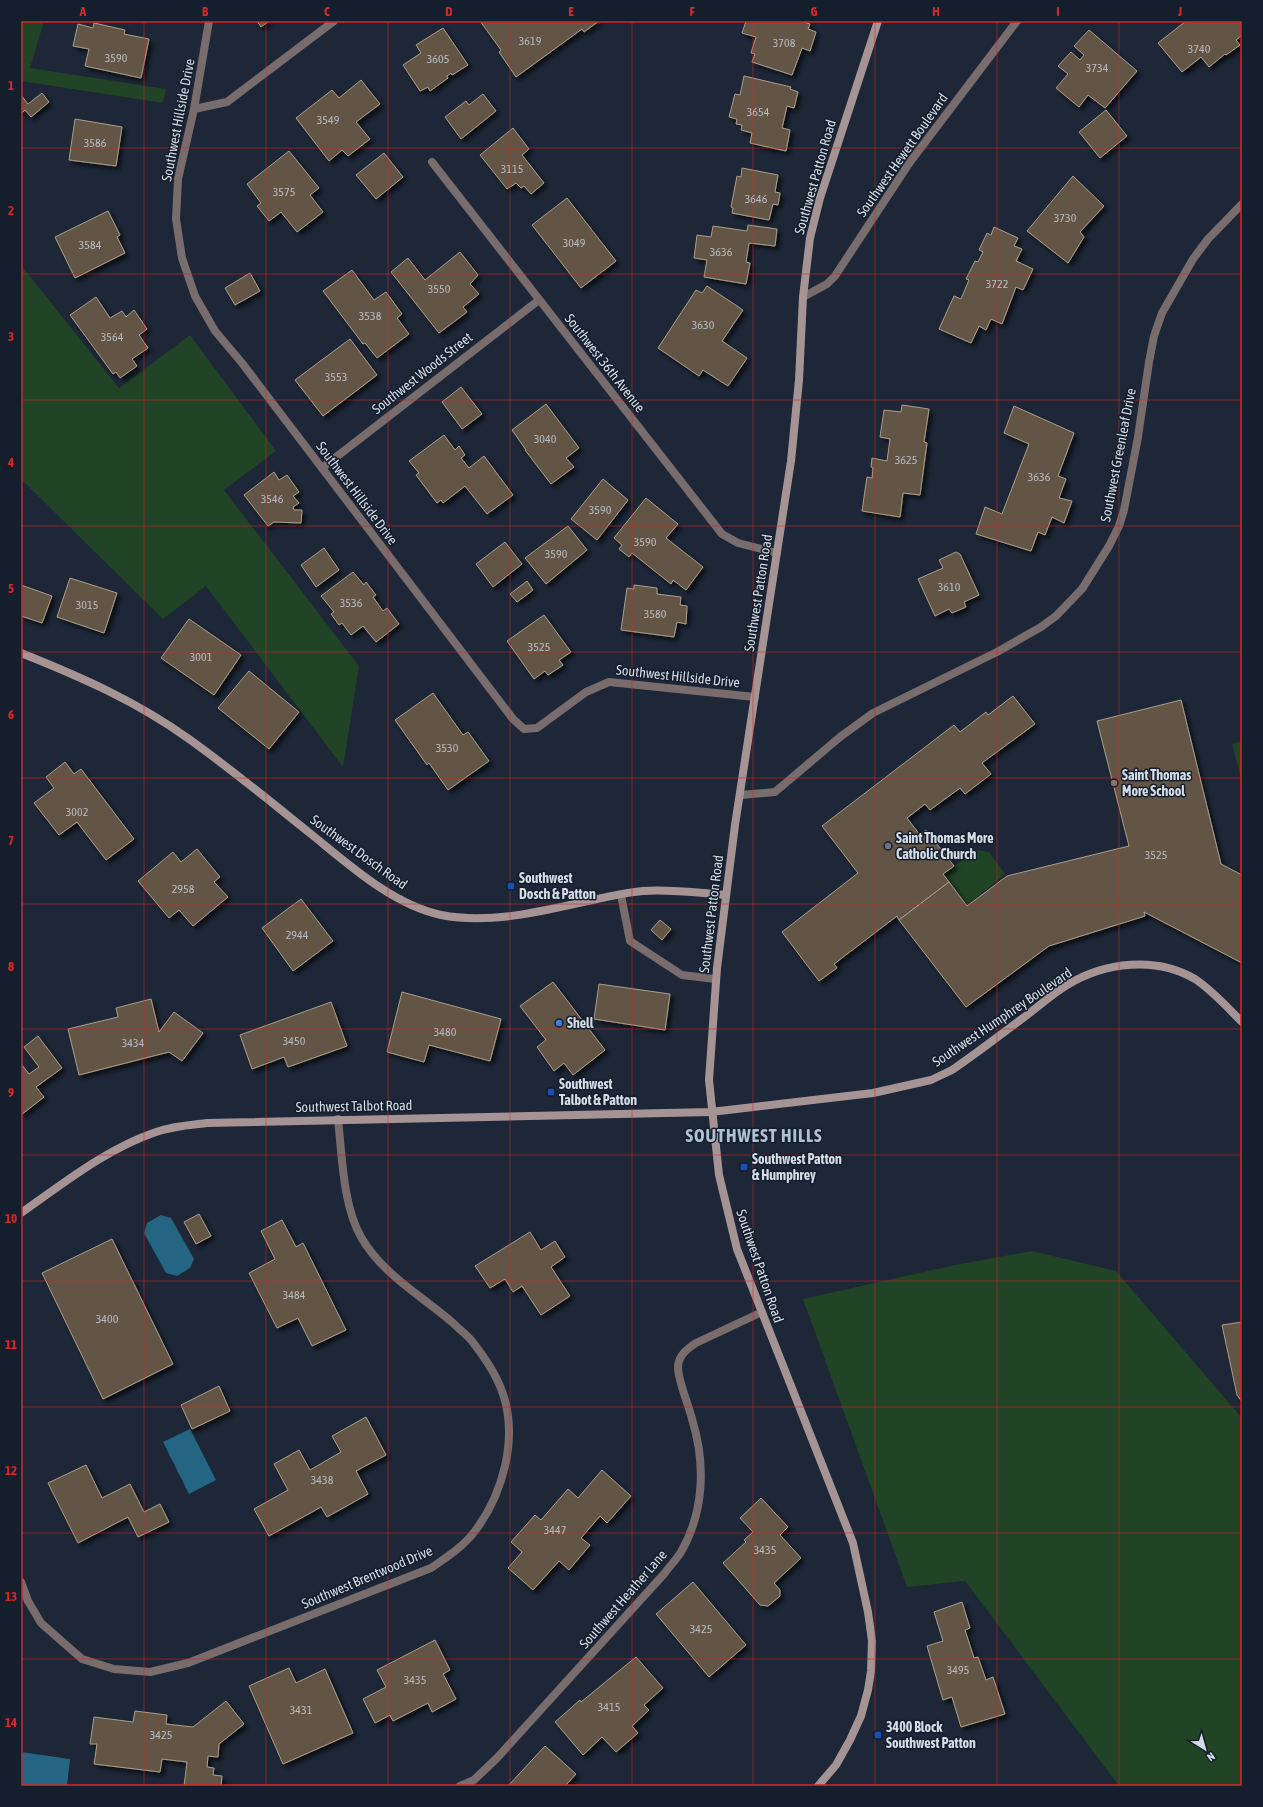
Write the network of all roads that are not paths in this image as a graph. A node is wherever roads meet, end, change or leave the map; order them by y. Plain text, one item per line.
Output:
1 (209, 21) edge
2 (334, 21) edge
3 (878, 21) edge
4 (1017, 21) edge
5 (194, 109) junction
6 (432, 162) dead end
7 (1242, 204) edge
8 (803, 297) junction
9 (539, 300) junction
10 (322, 468) junction
11 (777, 553) junction
12 (21, 653) edge
13 (755, 697) junction
14 (741, 795) junction
15 (621, 895) junction
16 (726, 895) junction
17 (716, 979) junction
18 (1242, 1022) edge
19 (711, 1112) junction
20 (338, 1119) junction
21 (21, 1212) edge
22 (762, 1312) junction
23 (21, 1582) edge
24 (460, 1786) edge
25 (818, 1786) edge

1 - 5 street, Southwest Hillside Drive
2 - 5 street
3 - 8 street, Southwest Patton Road
4 - 8 street, Southwest Hewett Boulevard
5 - 10 street, Southwest Hillside Drive
6 - 9 street, Southwest 36th Avenue
7 - 14 street, Southwest Greenleaf Drive
8 - 11 street, Southwest Patton Road
9 - 10 street, Southwest Woods Street
9 - 11 street, Southwest 36th Avenue
10 - 13 street, Southwest Hillside Drive
11 - 13 street, Southwest Patton Road
12 - 15 street, Southwest Dosch Road
13 - 14 street, Southwest Patton Road
14 - 16 street, Southwest Patton Road
15 - 16 street, Southwest Dosch Road
15 - 17 street
16 - 17 street, Southwest Patton Road
17 - 19 street, Southwest Patton Road
18 - 19 street, Southwest Humphrey Boulevard
19 - 20 street, Southwest Talbot Road
19 - 22 street, Southwest Patton Road
20 - 21 street, Southwest Talbot Road
20 - 23 street, Southwest Brentwood Drive
22 - 24 street, Southwest Heather Lane
22 - 25 street, Southwest Patton Road

